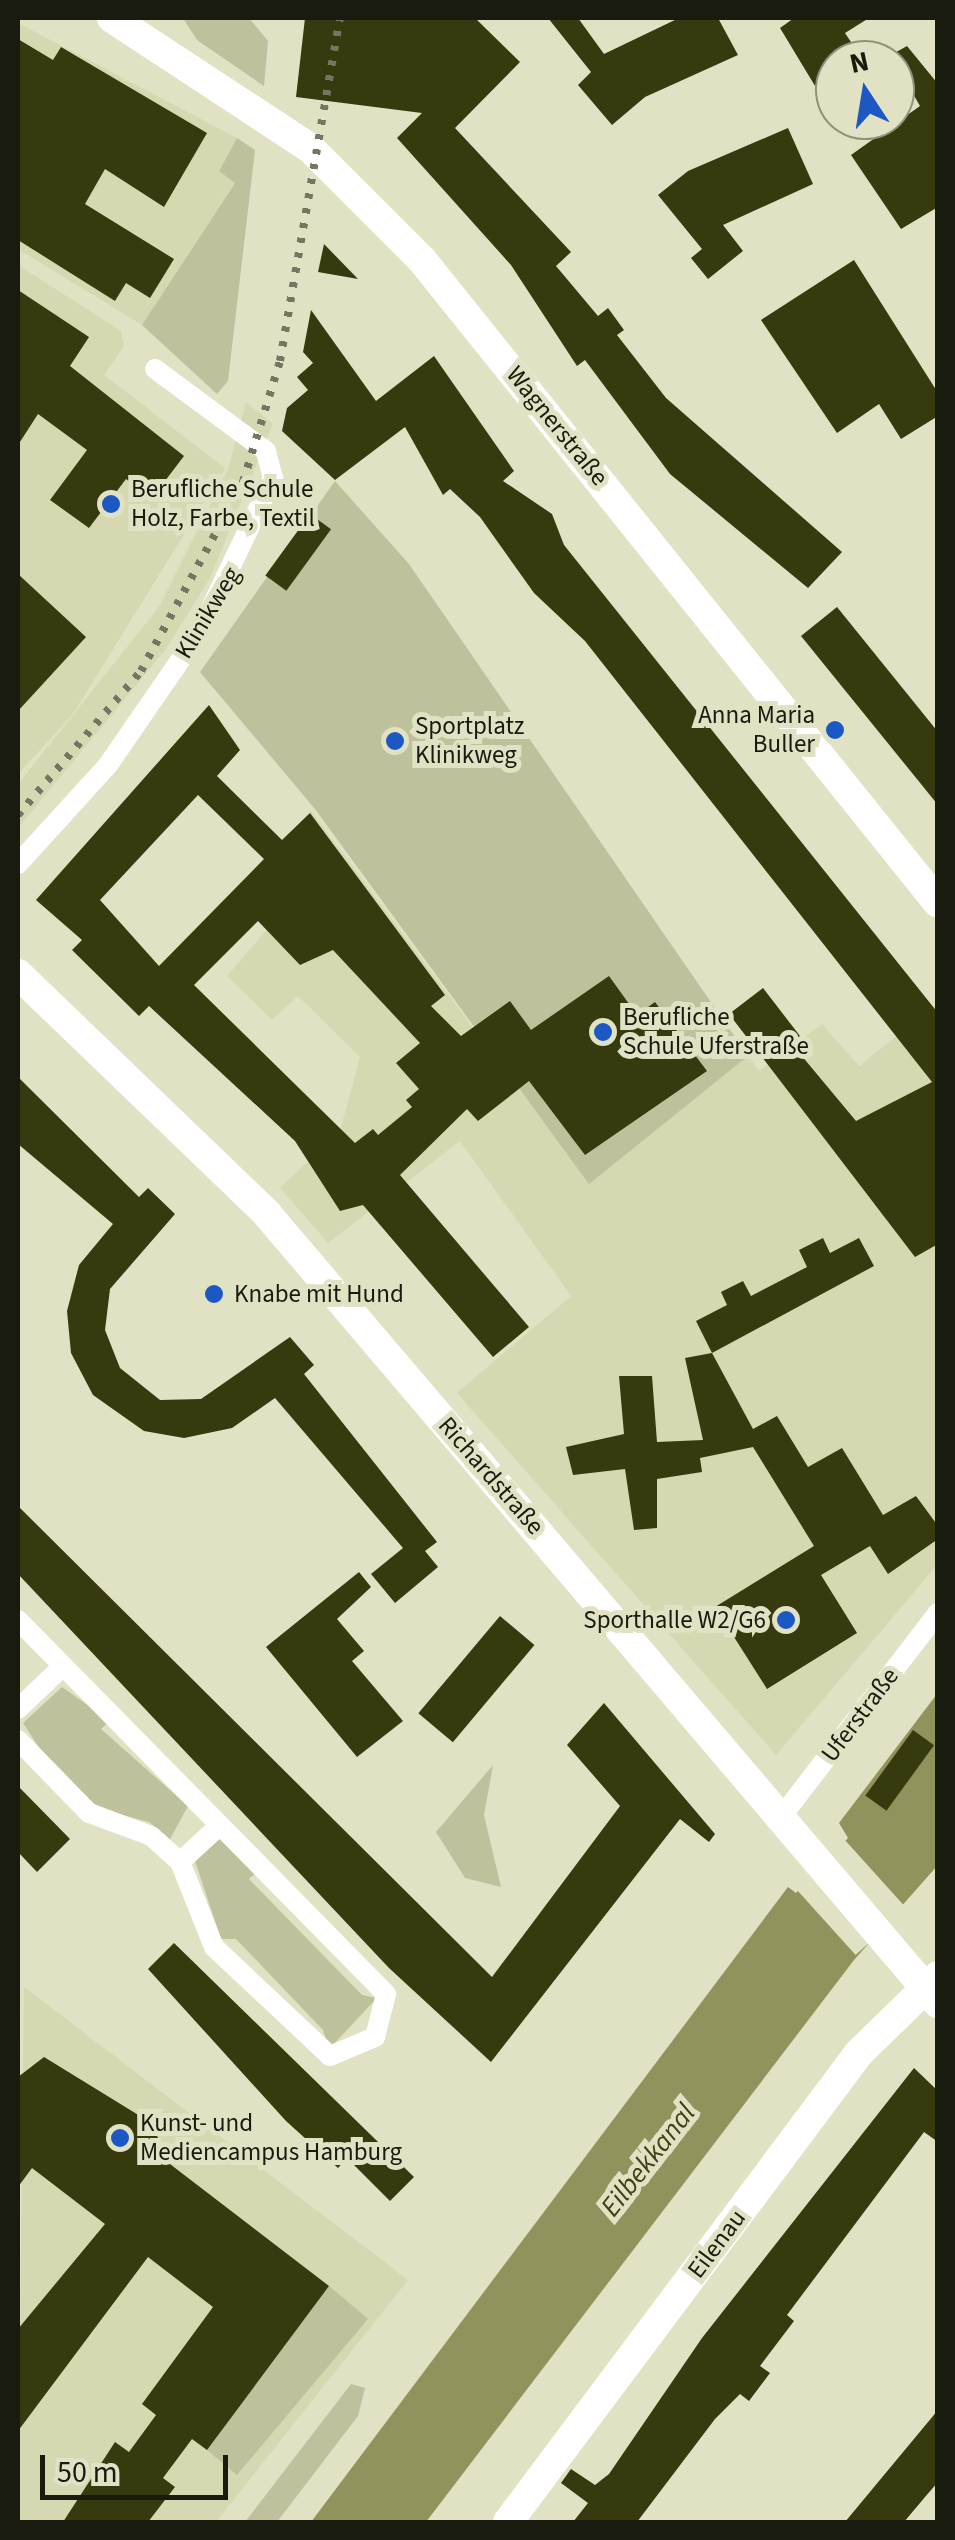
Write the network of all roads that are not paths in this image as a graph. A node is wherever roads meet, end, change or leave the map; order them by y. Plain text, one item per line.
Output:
1 (112, 18) edge
2 (149, 25) edge
3 (156, 369) dead end
4 (18, 864) edge
5 (934, 891) edge
6 (18, 974) edge
7 (938, 1614) edge
8 (18, 1620) edge
9 (63, 1666) junction
10 (18, 1709) edge
11 (18, 1740) edge
12 (782, 1816) junction
13 (220, 1825) junction
14 (180, 1862) junction
15 (933, 1988) edge
16 (508, 2522) edge

1 - 2 street, Wagnerstraße
2 - 5 street, Wagnerstraße
3 - 4 street, Klinikweg
6 - 12 street, Richardstraße
7 - 12 street, Uferstraße
8 - 9 street
9 - 10 street
9 - 13 street
11 - 14 street
12 - 15 street, Richardstraße
13 - 14 street
13 - 14 street
15 - 16 street, Eilenau

